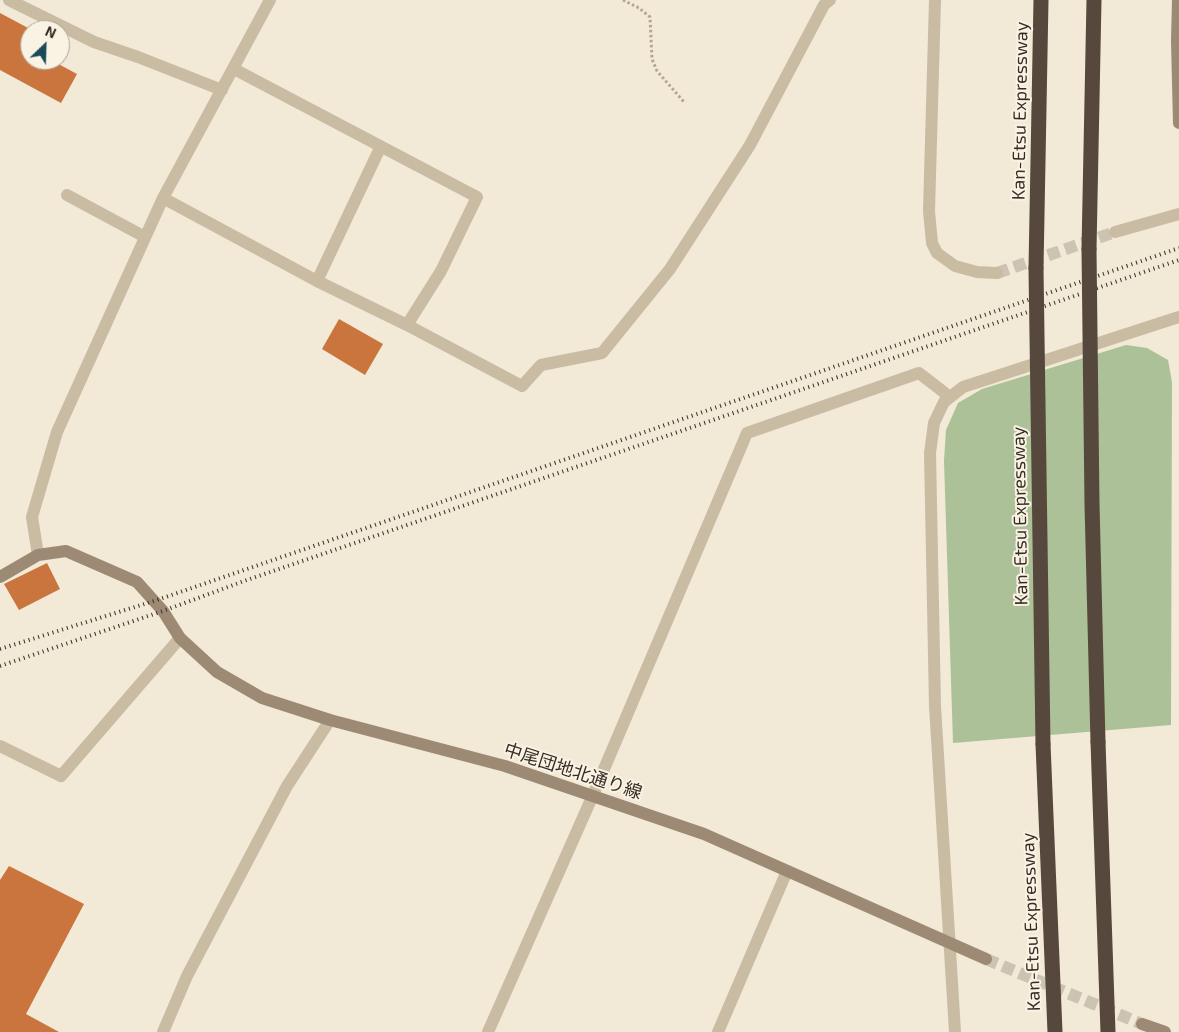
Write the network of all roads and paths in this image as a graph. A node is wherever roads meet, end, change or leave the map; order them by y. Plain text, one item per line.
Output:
1 (9, 0) edge
2 (270, 0) edge
3 (623, 0) edge
4 (830, 0) edge
5 (936, 0) edge
6 (1041, 0) edge
7 (1094, 0) edge
8 (1178, 0) edge
9 (234, 69) junction
10 (222, 90) junction
11 (684, 102) dead end
12 (1179, 122) edge
13 (380, 148) junction
14 (67, 195) dead end
15 (163, 198) junction
16 (1179, 214) edge
17 (1115, 232) tunnel mouth
18 (146, 237) junction
19 (997, 273) tunnel mouth
20 (316, 281) junction
21 (1179, 317) edge
22 (407, 325) junction
23 (950, 397) junction
24 (38, 555) junction
25 (0, 577) edge
26 (180, 638) junction
27 (330, 720) junction
28 (0, 746) edge
29 (593, 795) junction
30 (787, 870) junction
31 (948, 942) junction
32 (986, 958) tunnel mouth
33 (1142, 1024) tunnel mouth
34 (163, 1032) edge
35 (488, 1032) edge
36 (718, 1032) edge
37 (955, 1032) edge
38 (1055, 1032) edge
39 (1108, 1032) edge
40 (1165, 1032) edge

1 - 10 street
2 - 9 street
3 - 11 path
4 - 22 street
5 - 19 street
6 - 38 highway, Kan-Etsu Expressway, bridge
7 - 39 highway, bridge
8 - 12 street
9 - 10 street
9 - 13 street
10 - 15 street
13 - 20 street
13 - 22 street
14 - 18 street
15 - 18 street
15 - 20 street
16 - 17 street
18 - 24 street
20 - 22 street
21 - 23 street
23 - 29 street
23 - 31 street
24 - 25 street
24 - 26 street, 中尾団地北通り線
26 - 27 street, 中尾団地北通り線
26 - 28 street
27 - 29 street, 中尾団地北通り線
27 - 34 street
29 - 30 street, 中尾団地北通り線
29 - 35 street
30 - 31 street, 中尾団地北通り線
30 - 36 street
31 - 32 street, 中尾団地北通り線
31 - 37 street
33 - 40 street

